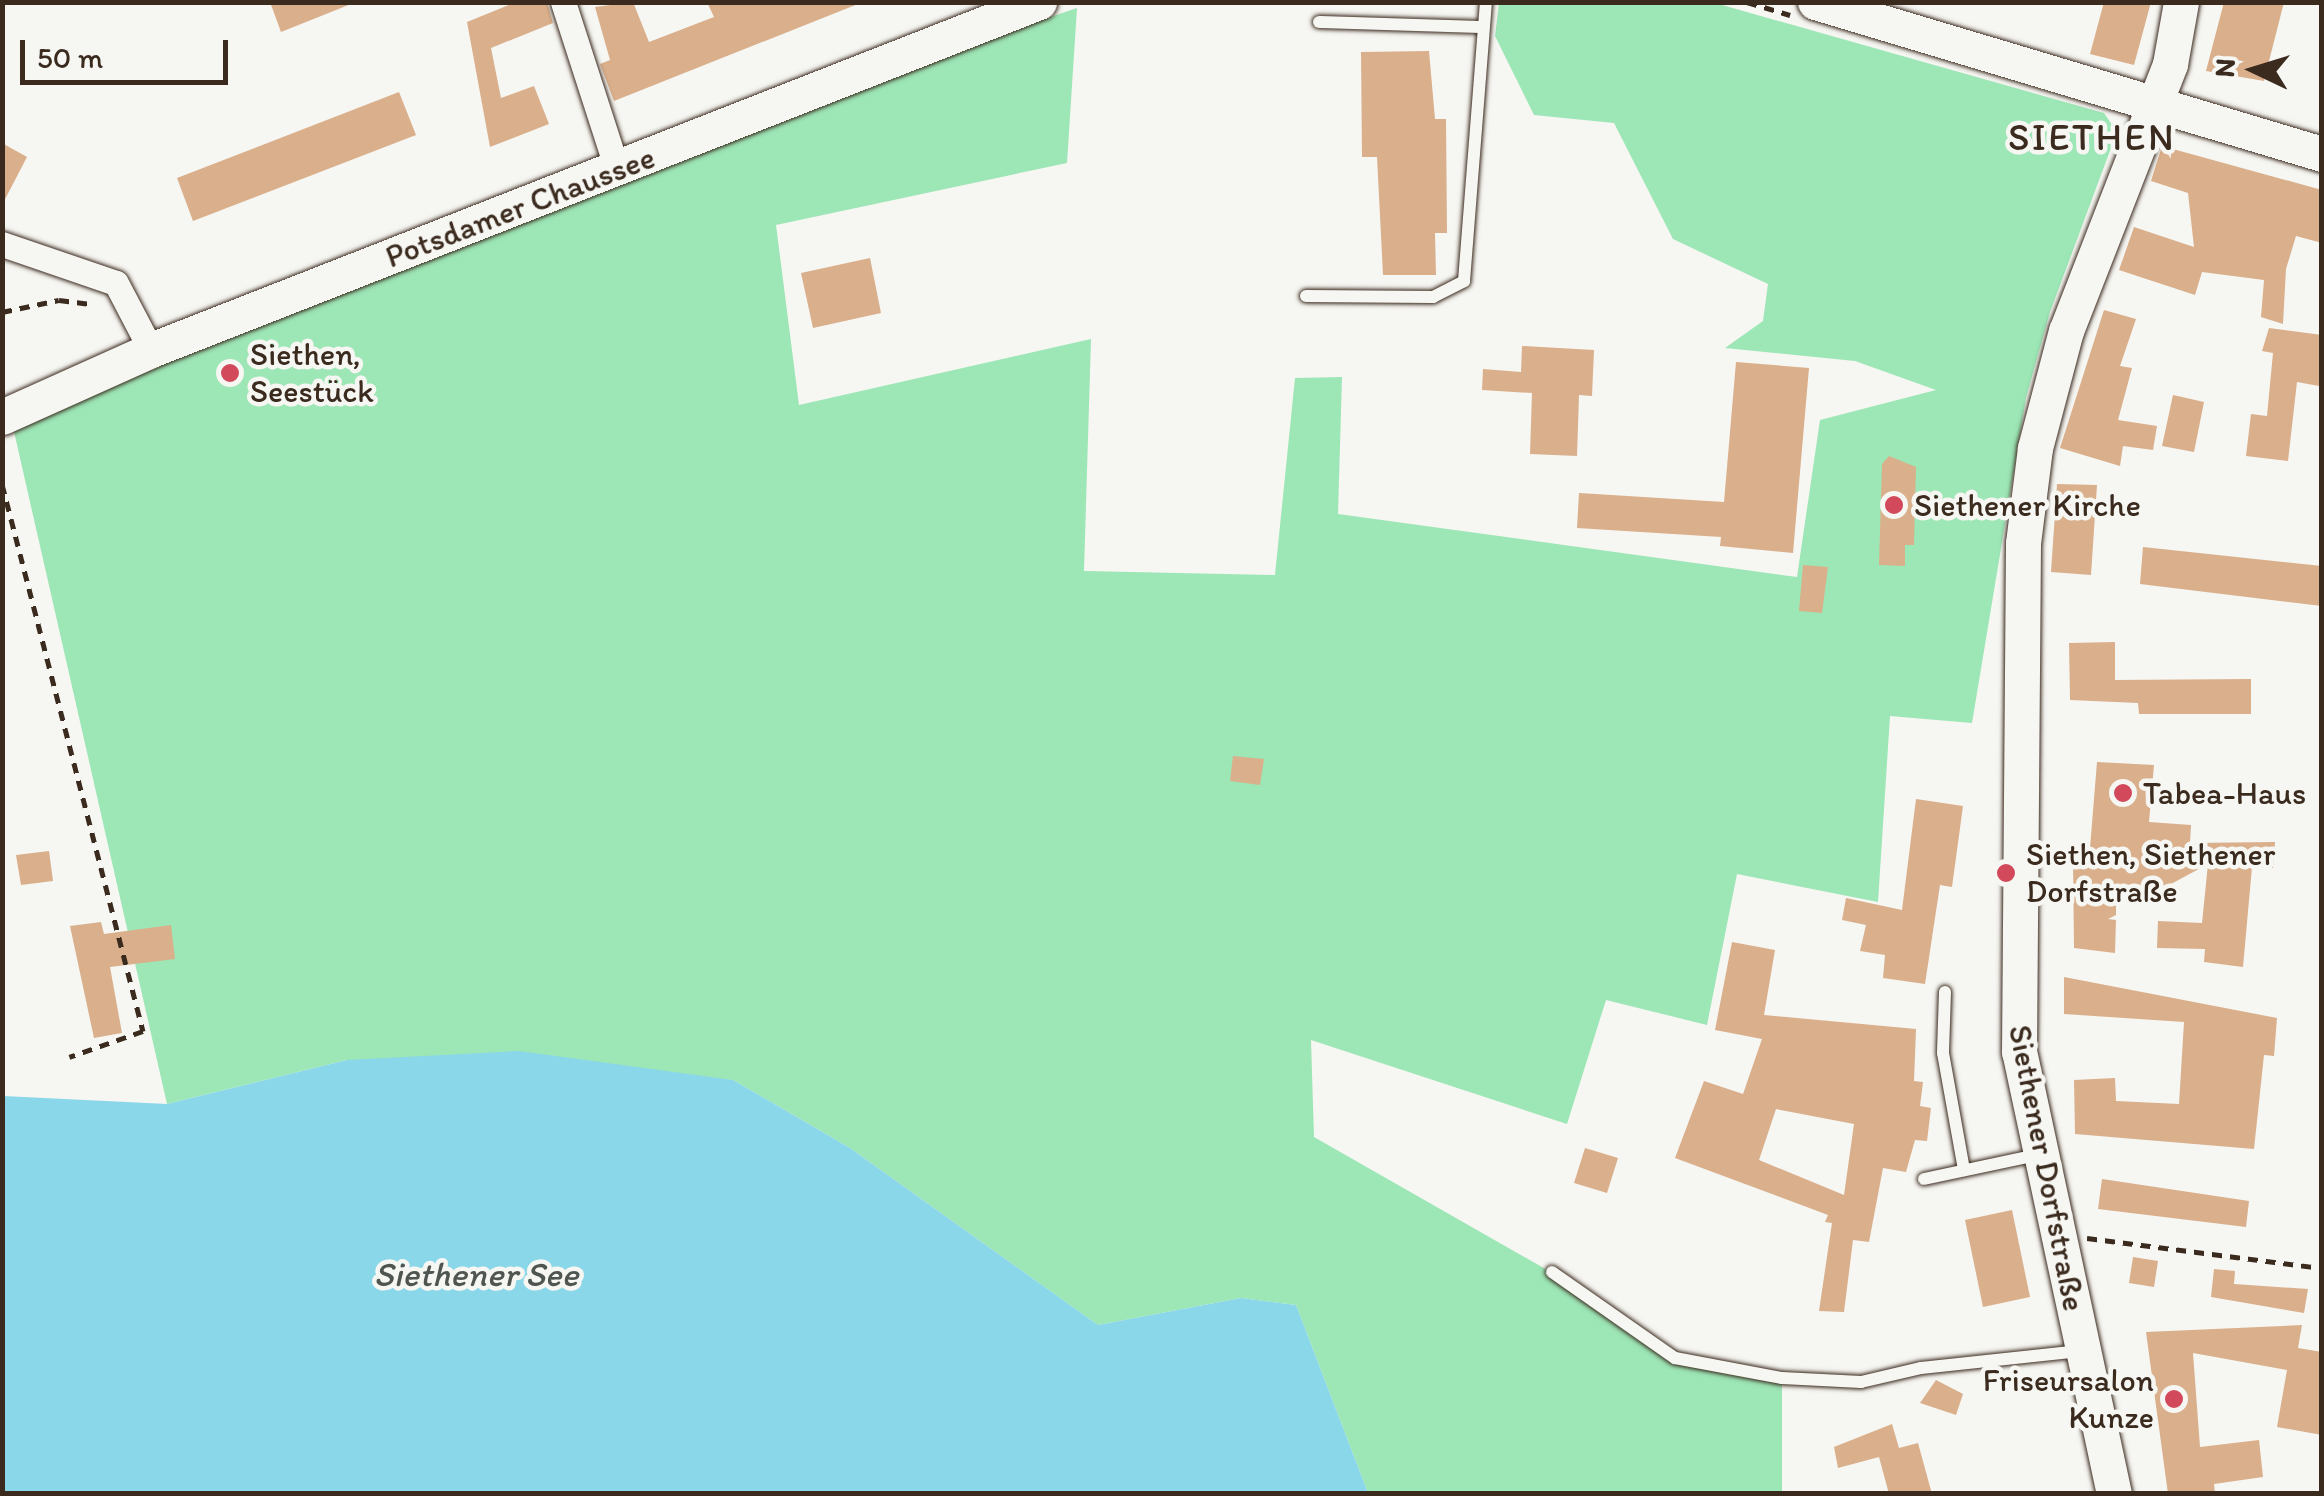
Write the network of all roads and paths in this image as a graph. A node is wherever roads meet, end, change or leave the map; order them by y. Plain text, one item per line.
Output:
1 (563, 2) edge
2 (1039, 2) edge
3 (1486, 2) edge
4 (1815, 2) edge
5 (2181, 2) edge
6 (1319, 22) dead end
7 (1482, 27) junction
8 (2154, 106) junction
9 (2322, 154) edge
10 (617, 170) junction
11 (2, 244) edge
12 (1306, 296) dead end
13 (2, 312) edge
14 (147, 338) junction
15 (2, 417) edge
16 (2, 484) edge
17 (1945, 992) dead end
18 (68, 1057) dead end
19 (2037, 1154) junction
20 (1964, 1170) junction
21 (1924, 1179) dead end
22 (2058, 1245) junction
23 (2322, 1268) edge
24 (1552, 1272) dead end
25 (2083, 1351) junction
26 (2114, 1494) edge

1 - 10 street
2 - 10 main road, Potsdamer Chaussee
3 - 7 lane
4 - 8 main road
5 - 8 main road, Siethener Dorfstraße
6 - 7 lane
7 - 12 lane
8 - 9 main road
8 - 19 main road, Siethener Dorfstraße
10 - 14 main road, Potsdamer Chaussee
11 - 14 street
13 - 14 path
14 - 15 main road, Potsdamer Chaussee
16 - 18 path
17 - 20 lane
19 - 20 lane
19 - 22 main road, Siethener Dorfstraße
20 - 21 lane
22 - 23 path
22 - 25 main road, Siethener Dorfstraße
24 - 25 lane, Siethener Dorfstraße
25 - 26 main road, Siethener Dorfstraße

